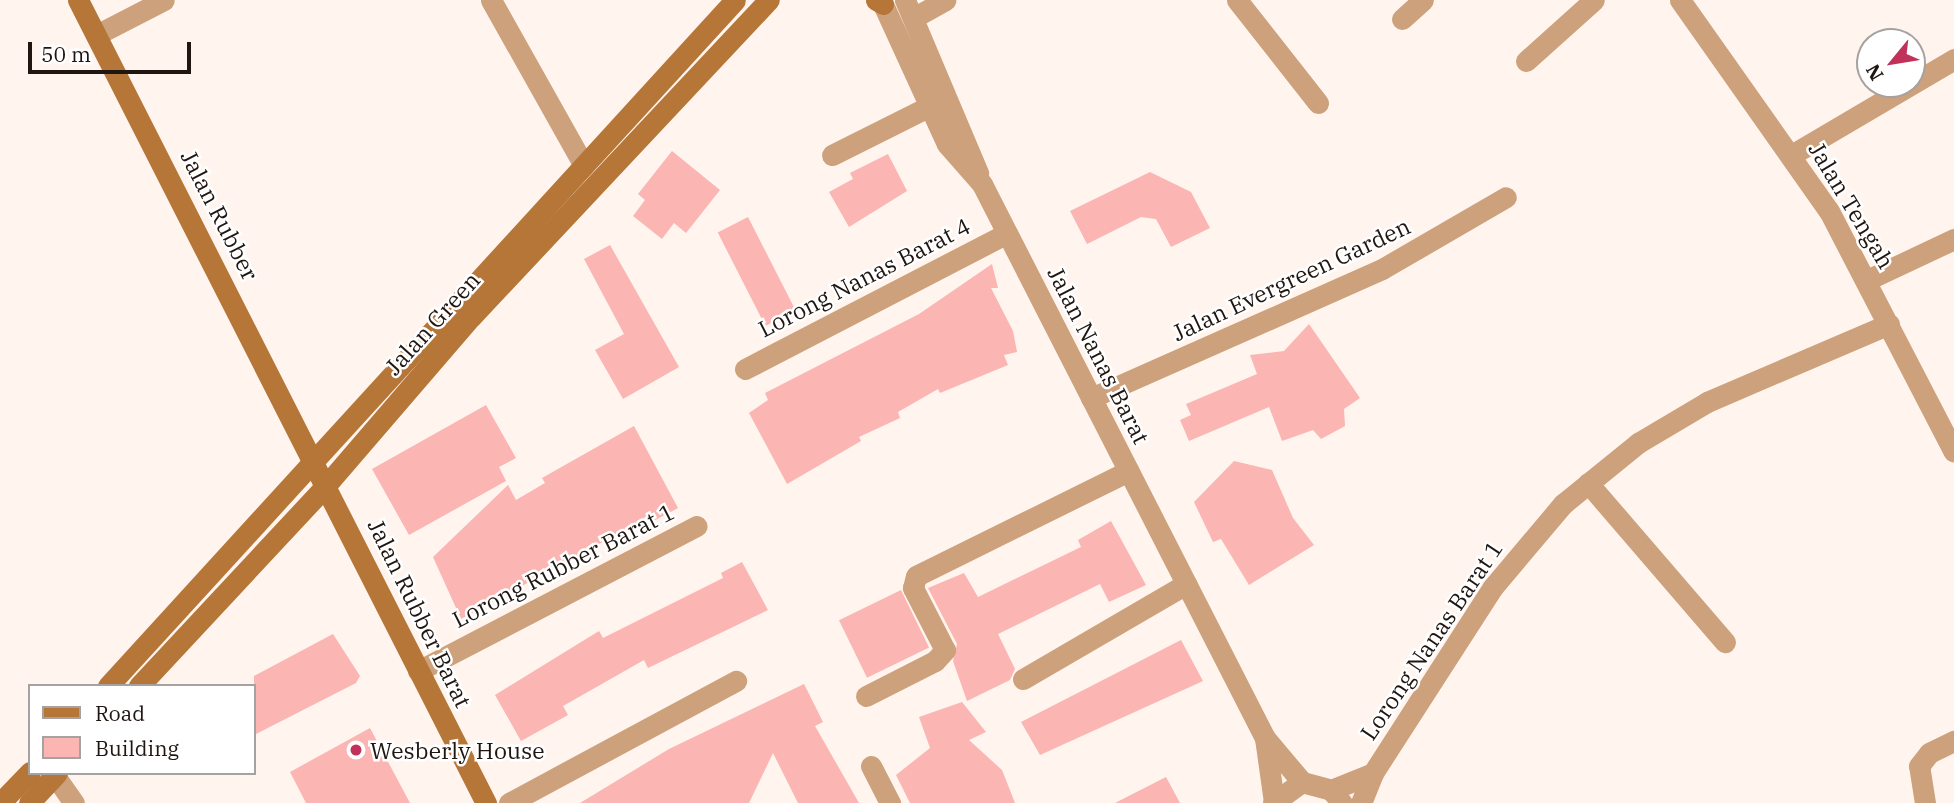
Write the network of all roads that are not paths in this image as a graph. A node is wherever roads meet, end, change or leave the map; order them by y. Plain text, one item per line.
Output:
1 (78, 0) edge
2 (164, 0) edge
3 (491, 0) edge
4 (735, 0) edge
5 (945, 0) edge
6 (1237, 0) edge
7 (1423, 0) edge
8 (1594, 0) edge
9 (769, 1) edge
10 (880, 1) edge
11 (1682, 1) edge
12 (909, 9) edge
13 (1402, 19) dead end
14 (96, 35) junction
15 (1954, 60) edge
16 (1526, 61) dead end
17 (1318, 103) dead end
18 (930, 106) junction
19 (1793, 154) junction
20 (832, 155) dead end
21 (582, 163) junction
22 (982, 184) junction
23 (1506, 197) dead end
24 (1007, 233) junction
25 (1954, 239) edge
26 (1867, 280) junction
27 (1889, 324) junction
28 (745, 369) dead end
29 (1091, 398) junction
30 (1954, 452) edge
31 (313, 456) junction
32 (1128, 471) junction
33 (328, 483) junction
34 (1588, 483) junction
35 (696, 526) dead end
36 (1186, 584) junction
37 (1725, 642) dead end
38 (418, 671) junction
39 (1023, 679) dead end
40 (736, 681) dead end
41 (110, 684) edge
42 (141, 684) edge
43 (866, 696) dead end
44 (1265, 738) junction
45 (1954, 741) edge
46 (871, 766) dead end
47 (1373, 773) junction
48 (28, 774) edge
49 (55, 775) edge
50 (57, 775) edge
51 (1302, 782) junction
52 (1336, 796) edge
53 (1273, 802) edge
54 (0, 803) edge
55 (29, 803) edge
56 (74, 803) edge
57 (486, 803) edge
58 (509, 803) edge
59 (890, 803) edge
60 (1361, 803) edge
61 (1925, 803) edge

1 - 14 main road, Jalan Rubber
2 - 14 street
3 - 21 street
4 - 21 main road, Jalan Green
5 - 12 street
6 - 17 street
7 - 13 street
8 - 16 street
9 - 33 main road, Jalan Green
10 - 18 street, Jalan Nanas Barat
11 - 19 street, Jalan Tengah
12 - 22 street
14 - 31 main road, Jalan Rubber
15 - 19 street
18 - 20 street
18 - 22 street, Jalan Nanas Barat
19 - 26 street, Jalan Tengah
21 - 31 main road, Jalan Green
22 - 24 street, Jalan Nanas Barat
23 - 29 street, Jalan Evergreen Garden
24 - 28 street, Lorong Nanas Barat 4
24 - 29 street, Jalan Nanas Barat
25 - 26 street
26 - 27 street, Jalan Tengah
27 - 30 street, Jalan Tengah
27 - 34 street, Lorong Nanas Barat 1
29 - 32 street, Jalan Nanas Barat
31 - 33 main road, Jalan Rubber
31 - 41 main road, Jalan Green
32 - 36 street, Jalan Nanas Barat
32 - 43 street
33 - 38 main road, Jalan Rubber Barat
33 - 42 main road, Jalan Green
34 - 37 street
34 - 47 street, Lorong Nanas Barat 1
35 - 38 street, Lorong Rubber Barat 1
36 - 39 street
36 - 44 street, Jalan Nanas Barat
38 - 57 main road, Jalan Rubber Barat
40 - 58 street
44 - 51 street, Jalan Nanas Barat
44 - 53 street, Jalan Nanas Barat
45 - 61 street
46 - 59 street
47 - 52 street, Lorong Nanas Barat 1
47 - 60 street, Lorong Nanas Barat 1
48 - 54 main road
49 - 55 main road
50 - 56 street
51 - 52 street
51 - 53 street

